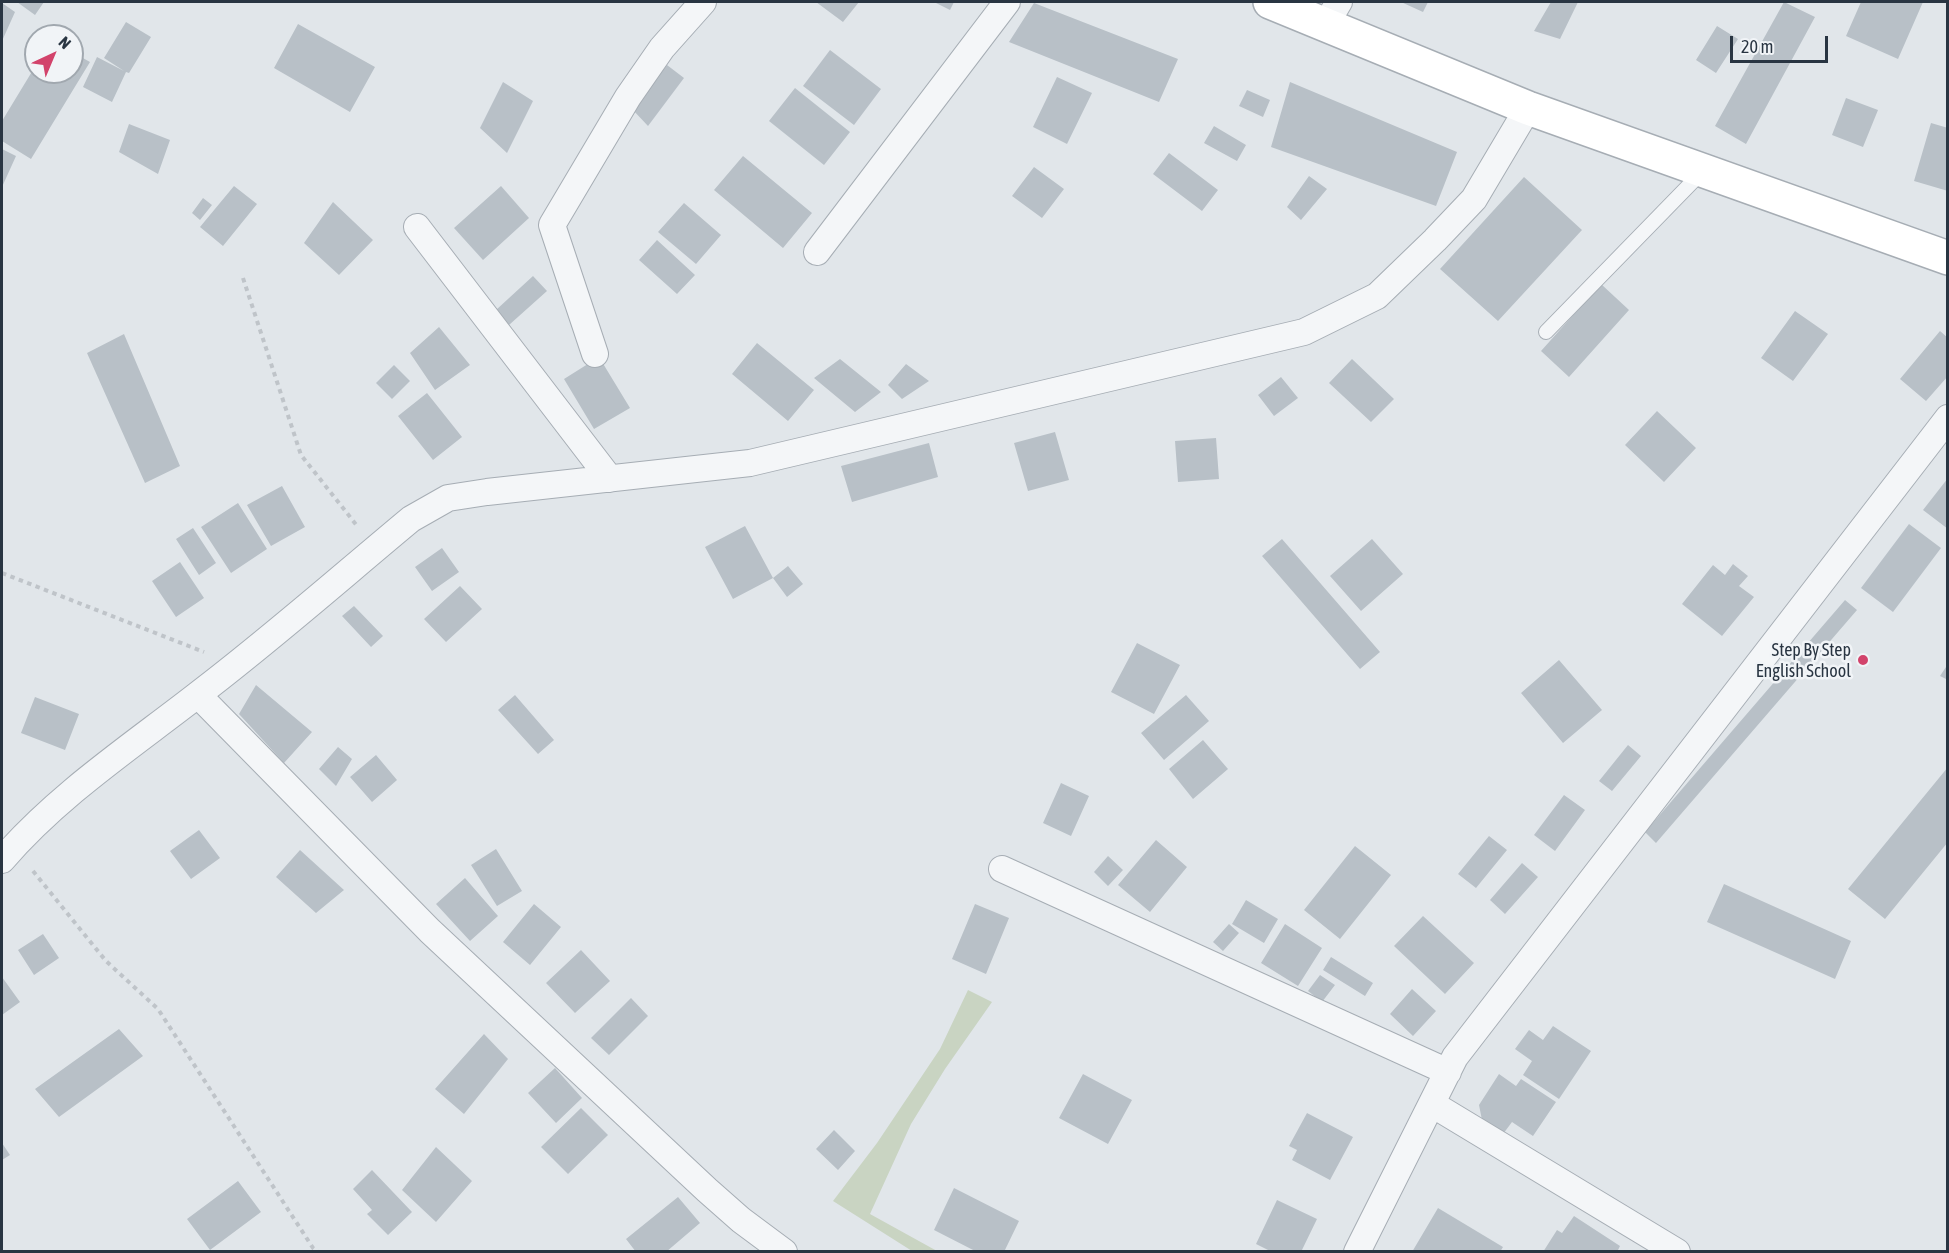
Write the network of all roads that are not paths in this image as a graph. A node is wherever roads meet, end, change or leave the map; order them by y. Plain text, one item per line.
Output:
1 (703, 2) edge
2 (1007, 2) edge
3 (1270, 2) edge
4 (1333, 13) edge
5 (1528, 108) junction
6 (1703, 170) junction
7 (417, 227) dead end
8 (817, 252) dead end
9 (1947, 258) edge
10 (1546, 332) dead end
11 (595, 354) dead end
12 (1947, 418) edge
13 (610, 479) junction
14 (198, 695) junction
15 (7, 854) edge
16 (1002, 869) dead end
17 (1448, 1072) junction
18 (1432, 1104) junction
19 (1364, 1249) edge
20 (784, 1251) edge
21 (1677, 1251) edge

1 - 11 street
2 - 8 street
3 - 4 main road
4 - 5 main road
5 - 6 main road
5 - 13 street
6 - 9 main road
6 - 10 lane
7 - 13 street
12 - 17 street
13 - 14 street
14 - 15 street
14 - 20 street
16 - 17 street
17 - 18 street
18 - 19 street
18 - 21 street

